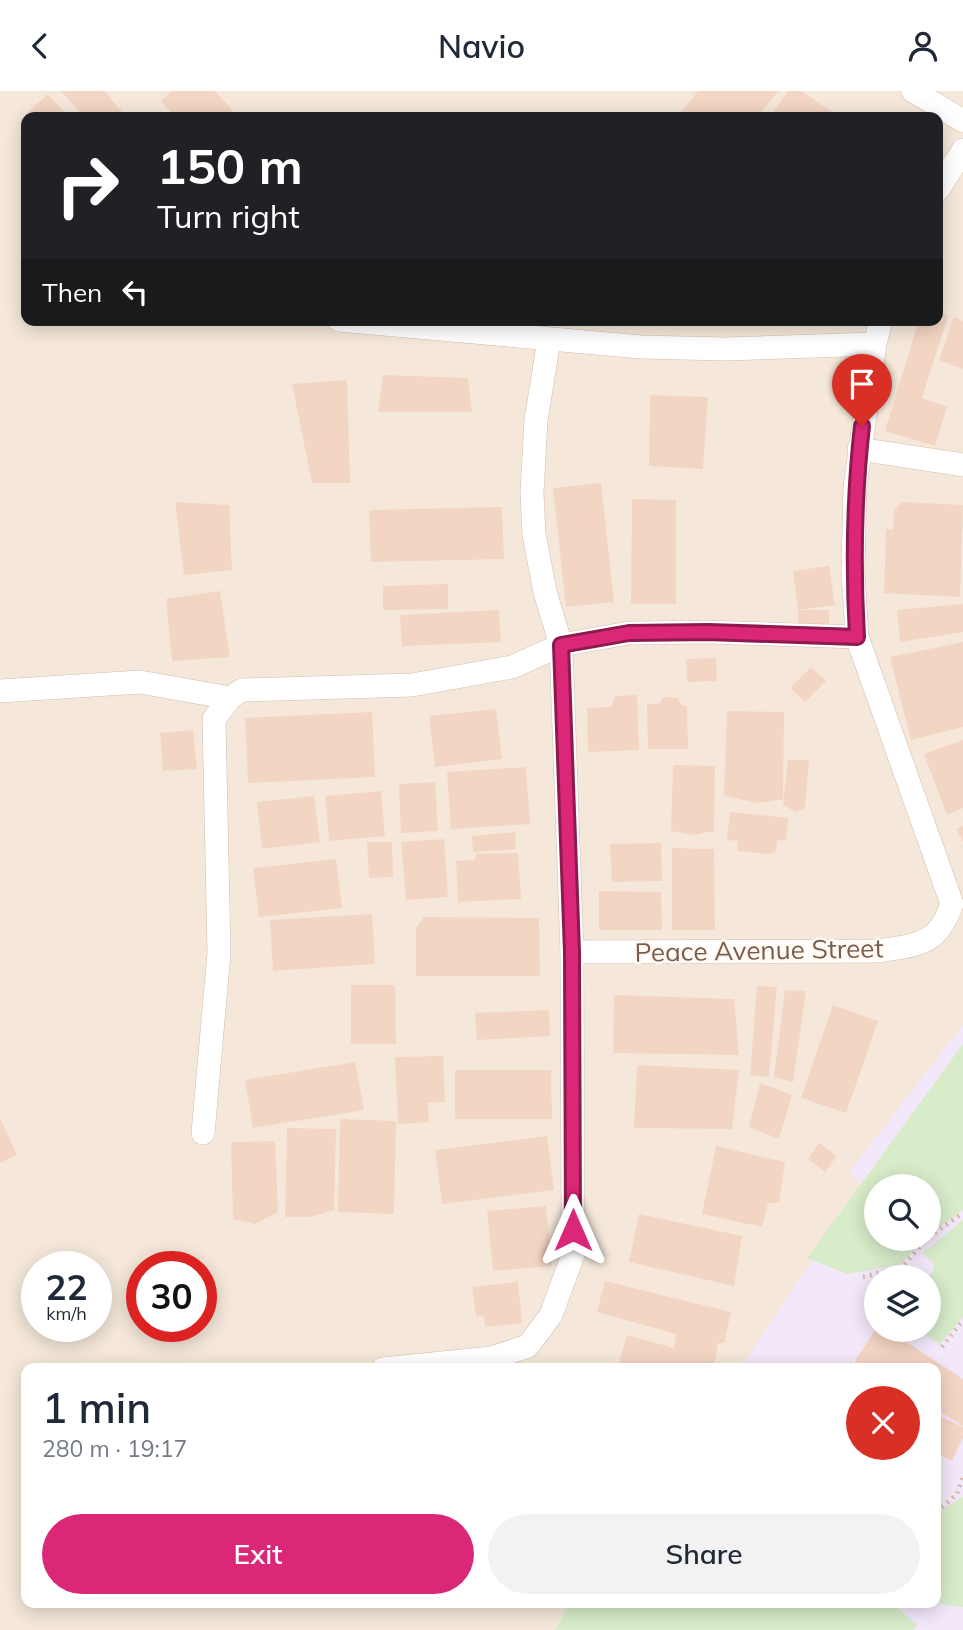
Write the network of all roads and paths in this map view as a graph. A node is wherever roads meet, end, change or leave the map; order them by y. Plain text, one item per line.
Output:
1 (914, 91) edge
2 (963, 121) edge
3 (963, 150) edge
4 (943, 182) edge
5 (402, 326) edge
6 (880, 326) edge
7 (549, 340) junction
8 (875, 344) junction
9 (859, 449) junction
10 (963, 465) edge
11 (857, 637) junction
12 (561, 645) junction
13 (0, 691) edge
14 (230, 698) junction
15 (572, 952) junction
16 (203, 1133) dead end
17 (963, 1213) edge
18 (941, 1229) edge
19 (916, 1251) edge
20 (904, 1265) edge
21 (963, 1320) edge
22 (942, 1347) dead end
23 (442, 1363) edge
24 (963, 1477) edge
25 (960, 1493) edge
26 (941, 1508) edge

1 - 2 street
3 - 4 street
5 - 7 street
6 - 8 street, Peace Avenue Street
7 - 8 street
7 - 12 street
8 - 9 street, Peace Avenue Street
9 - 10 street
9 - 11 street, Peace Avenue Street
11 - 12 street
11 - 15 street, Peace Avenue Street
12 - 14 street
12 - 15 street
13 - 14 street
14 - 16 street
15 - 23 street
17 - 18 path
19 - 20 path
21 - 22 path
24 - 25 path
25 - 26 path

